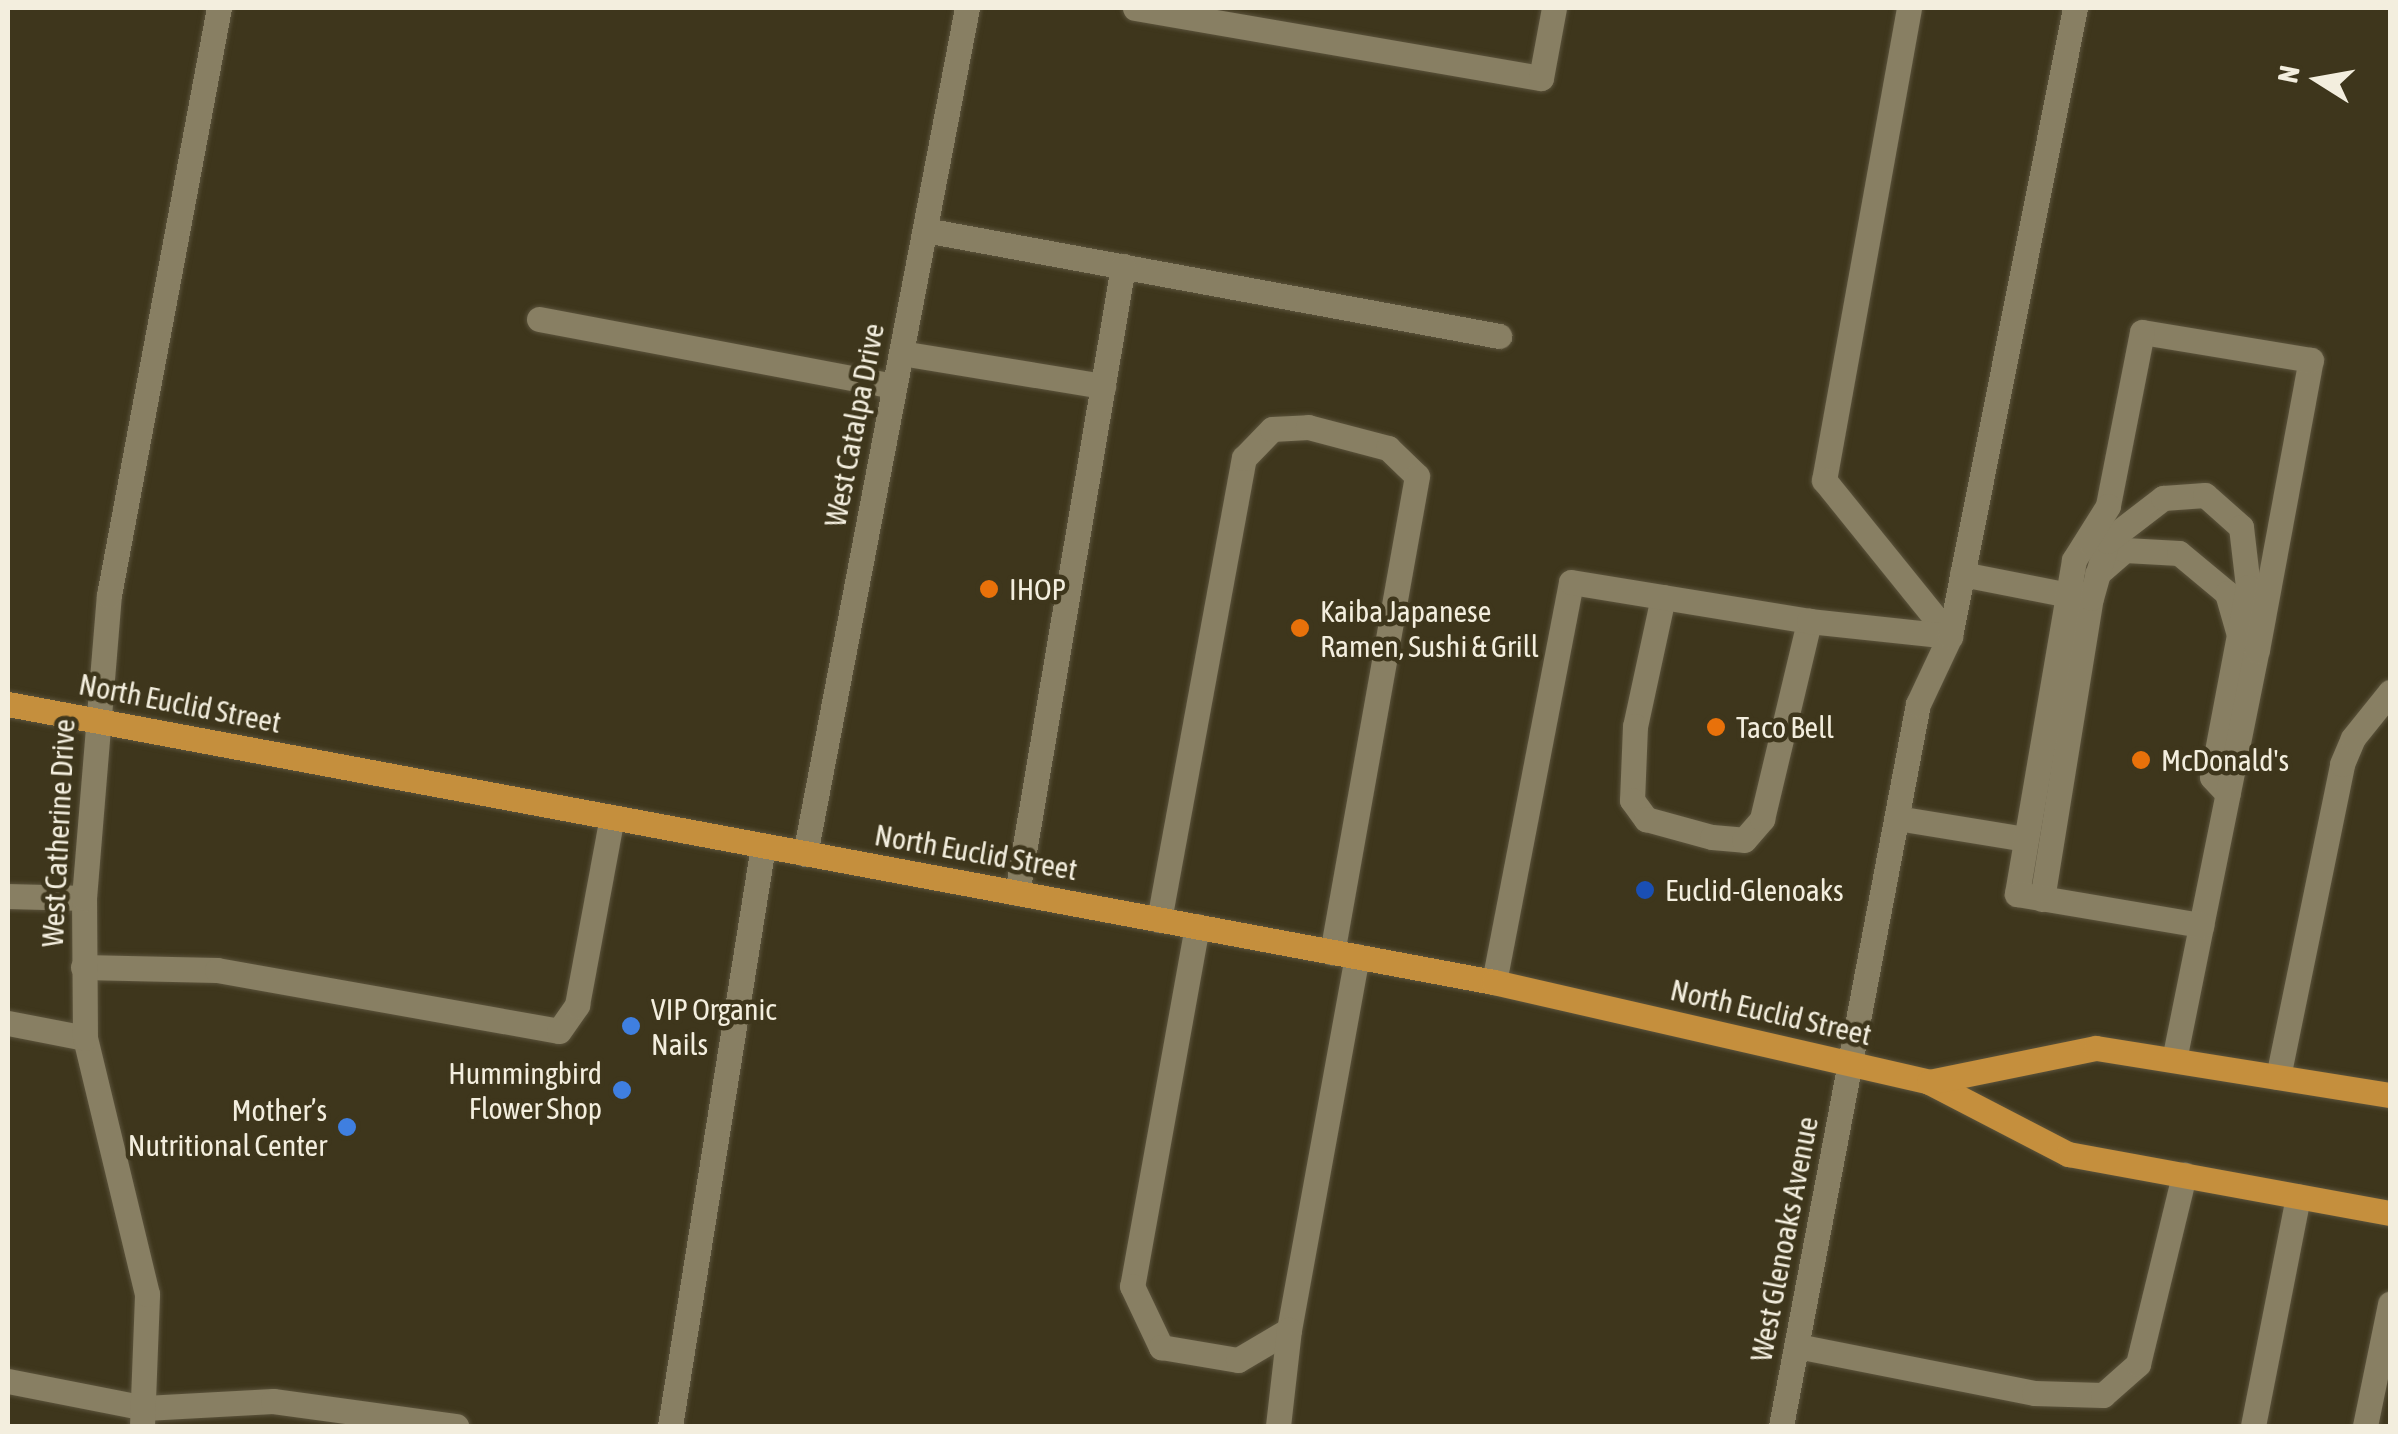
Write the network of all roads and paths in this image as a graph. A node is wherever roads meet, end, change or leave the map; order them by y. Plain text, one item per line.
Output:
1 (220, 8) edge
2 (967, 8) edge
3 (1135, 8) edge
4 (1554, 8) edge
5 (1909, 8) edge
6 (2075, 8) edge
7 (925, 230) junction
8 (1123, 266) junction
9 (538, 319) dead end
10 (1499, 336) dead end
11 (901, 353) junction
12 (894, 386) junction
13 (1102, 386) junction
14 (1962, 574) junction
15 (2098, 574) junction
16 (2068, 595) junction
17 (1663, 597) junction
18 (1809, 621) junction
19 (1950, 636) junction
20 (2240, 636) junction
21 (2390, 692) edge
22 (8, 704) edge
23 (97, 721) junction
24 (2228, 794) junction
25 (612, 817) junction
26 (1897, 818) junction
27 (2025, 839) junction
28 (763, 846) junction
29 (805, 854) junction
30 (1017, 893) junction
31 (8, 896) edge
32 (84, 898) junction
33 (2042, 899) junction
34 (1160, 920) junction
35 (1197, 926) junction
36 (2201, 926) junction
37 (1344, 954) junction
38 (83, 966) junction
39 (1494, 982) junction
40 (8, 1023) edge
41 (85, 1038) junction
42 (2174, 1060) junction
43 (1849, 1063) junction
44 (2278, 1077) junction
45 (1929, 1082) junction
46 (2390, 1095) edge
47 (2184, 1175) junction
48 (2298, 1196) junction
49 (2390, 1213) edge
50 (2390, 1304) edge
51 (1289, 1330) junction
52 (1797, 1346) junction
53 (8, 1381) edge
54 (144, 1417) edge
55 (456, 1426) edge
56 (670, 1426) edge
57 (1278, 1426) edge
58 (1782, 1426) edge
59 (2253, 1426) edge
60 (2365, 1426) edge

1 - 23 street, West Catherine Drive
2 - 7 street, West Catalpa Drive
3 - 4 street
5 - 19 street
6 - 14 street, West Glenoaks Avenue
7 - 8 street
7 - 11 street, West Catalpa Drive
8 - 10 street
8 - 13 street
9 - 12 street
11 - 12 street, West Catalpa Drive
11 - 13 street
12 - 29 street, West Catalpa Drive
13 - 30 street
14 - 16 street
14 - 19 street, West Glenoaks Avenue
15 - 20 street
15 - 20 street
15 - 33 street
16 - 24 street
16 - 27 street
17 - 18 street
17 - 18 street
17 - 39 street
18 - 19 street
19 - 26 street, West Glenoaks Avenue
20 - 24 street
21 - 44 street
22 - 23 main road, North Euclid Street
23 - 25 main road, North Euclid Street
23 - 32 street, West Catherine Drive
24 - 36 street
25 - 28 main road, North Euclid Street
25 - 38 street
26 - 27 street
26 - 43 street, West Glenoaks Avenue
27 - 33 street
28 - 29 main road, North Euclid Street
28 - 56 street
29 - 30 main road, North Euclid Street
30 - 34 main road, North Euclid Street
31 - 32 street
32 - 38 street, West Catherine Drive
33 - 36 street
34 - 35 main road, North Euclid Street
34 - 37 street
35 - 37 main road, North Euclid Street
35 - 51 street
36 - 42 street
37 - 39 main road, North Euclid Street
37 - 51 street
38 - 41 street, West Catherine Drive
39 - 43 main road, North Euclid Street
40 - 41 street
41 - 54 street, West Catherine Drive
42 - 44 main road, North Euclid Street
42 - 45 main road, North Euclid Street
43 - 45 main road, North Euclid Street
43 - 52 street, West Glenoaks Avenue
44 - 46 main road, North Euclid Street
45 - 47 main road, North Euclid Street
47 - 48 main road, North Euclid Street
47 - 52 street
48 - 49 main road, North Euclid Street
48 - 59 street
50 - 60 street
51 - 57 street
52 - 58 street, West Glenoaks Avenue
53 - 54 street
54 - 55 street

